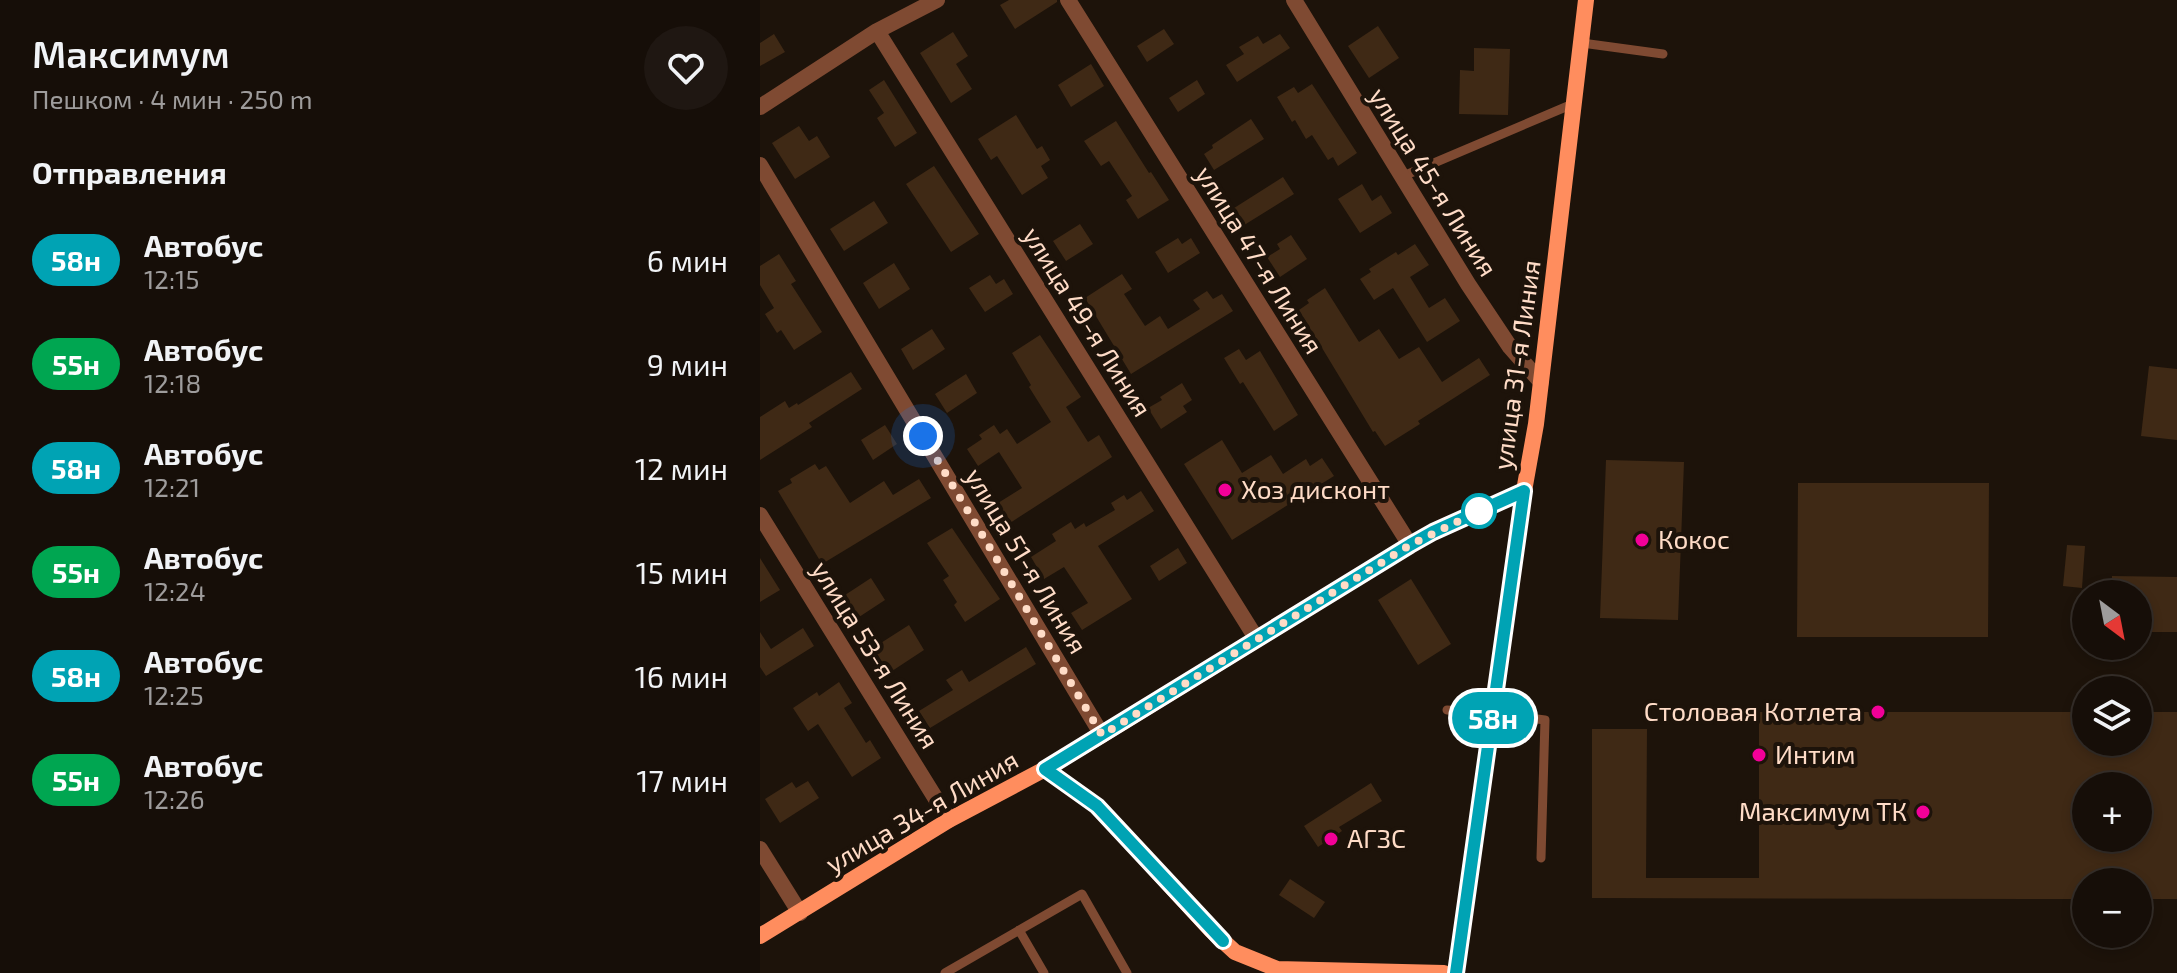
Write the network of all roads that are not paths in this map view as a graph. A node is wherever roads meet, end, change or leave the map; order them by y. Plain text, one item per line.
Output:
1 (937, 0) edge
2 (1068, 0) edge
3 (1294, 0) edge
4 (1586, 0) edge
5 (877, 31) junction
6 (1582, 43) junction
7 (1663, 54) dead end
8 (1575, 103) junction
9 (760, 107) edge
10 (760, 165) edge
11 (1401, 177) junction
12 (1541, 382) junction
13 (1524, 491) junction
14 (760, 515) edge
15 (1410, 545) junction
16 (1256, 638) junction
17 (1447, 710) dead end
18 (1493, 713) junction
19 (1102, 735) junction
20 (1045, 769) junction
21 (949, 820) junction
22 (760, 849) edge
23 (1541, 858) dead end
24 (800, 913) junction
25 (1019, 930) junction
26 (760, 936) edge
27 (959, 970) edge
28 (1393, 972) edge
29 (945, 973) edge
30 (1044, 973) edge
31 (1127, 973) edge
32 (1444, 973) edge
33 (1456, 973) edge

1 - 5 street
2 - 15 street, улица 47-я Линия
3 - 11 street, улица 45-я Линия
4 - 6 street, улица 31-я Линия
5 - 9 street
5 - 16 street, улица 49-я Линия
6 - 7 lane
6 - 8 street, улица 31-я Линия
8 - 11 lane
8 - 12 street, улица 31-я Линия
10 - 19 street, улица 51-я Линия
11 - 12 street, улица 45-я Линия
12 - 13 street, улица 31-я Линия
13 - 15 street, улица 34-я Линия
13 - 18 street, улица 31-я Линия
14 - 21 street, улица 53-я Линия
15 - 16 street, улица 34-я Линия
16 - 19 street, улица 34-я Линия
17 - 18 lane
18 - 23 lane
18 - 33 street, улица 31-я Линия
19 - 20 street, улица 34-я Линия
20 - 21 street, улица 34-я Линия
20 - 28 street
21 - 24 street, улица 34-я Линия
22 - 24 street
24 - 26 street, улица 34-я Линия
25 - 27 lane
25 - 30 lane
25 - 31 lane
27 - 29 lane
28 - 32 street

